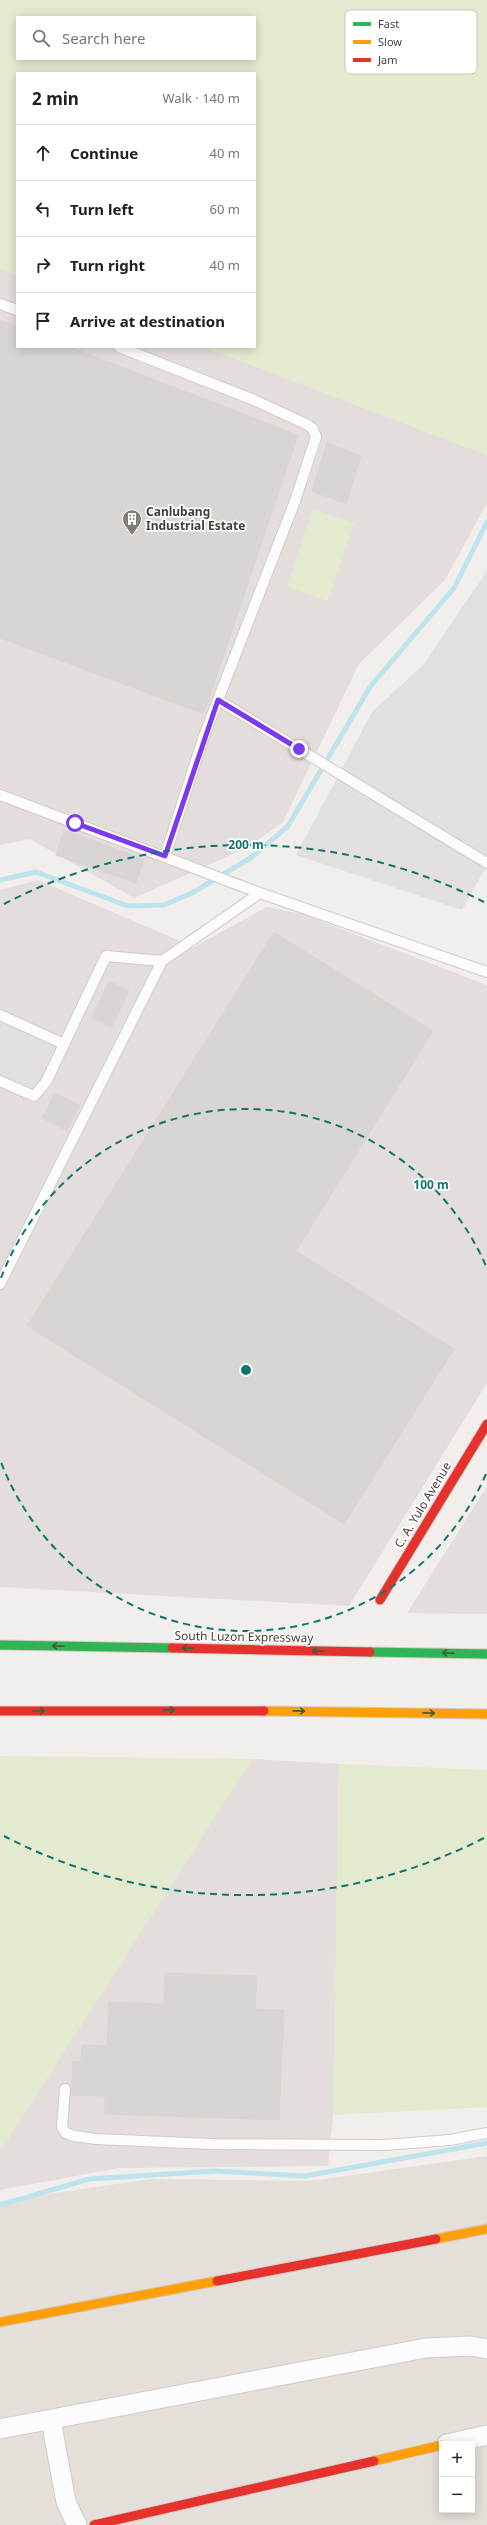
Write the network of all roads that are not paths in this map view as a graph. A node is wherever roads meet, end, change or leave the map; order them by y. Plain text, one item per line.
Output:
1 (0, 304) edge
2 (16, 310) edge
3 (122, 348) edge
4 (218, 700) junction
5 (0, 795) edge
6 (165, 856) junction
7 (487, 863) edge
8 (260, 893) junction
9 (162, 961) junction
10 (487, 972) edge
11 (0, 1015) edge
12 (64, 1044) junction
13 (0, 1081) edge
14 (0, 1284) edge
15 (487, 1424) edge
16 (380, 1600) dead end
17 (0, 1645) edge
18 (487, 1654) edge
19 (0, 1711) edge
20 (487, 1714) edge
21 (65, 2089) dead end
22 (487, 2133) edge
23 (487, 2229) edge
24 (0, 2322) edge
25 (487, 2349) edge
26 (51, 2420) junction
27 (0, 2429) edge
28 (487, 2435) edge
29 (460, 2441) edge
30 (439, 2446) edge
31 (77, 2525) edge
32 (94, 2525) edge

1 - 2 lane
3 - 4 lane
4 - 6 lane
4 - 7 lane
5 - 6 lane
6 - 8 lane
8 - 9 lane
8 - 10 lane
9 - 12 lane
9 - 14 lane
11 - 12 lane
12 - 13 lane
15 - 16 main road, C. A. Yulo Avenue
18 -> 17 main road, South Luzon Expressway
19 -> 20 main road
21 - 22 lane
23 - 24 main road
25 - 26 street
26 - 27 street
26 - 31 street
28 - 29 street
30 - 32 main road

